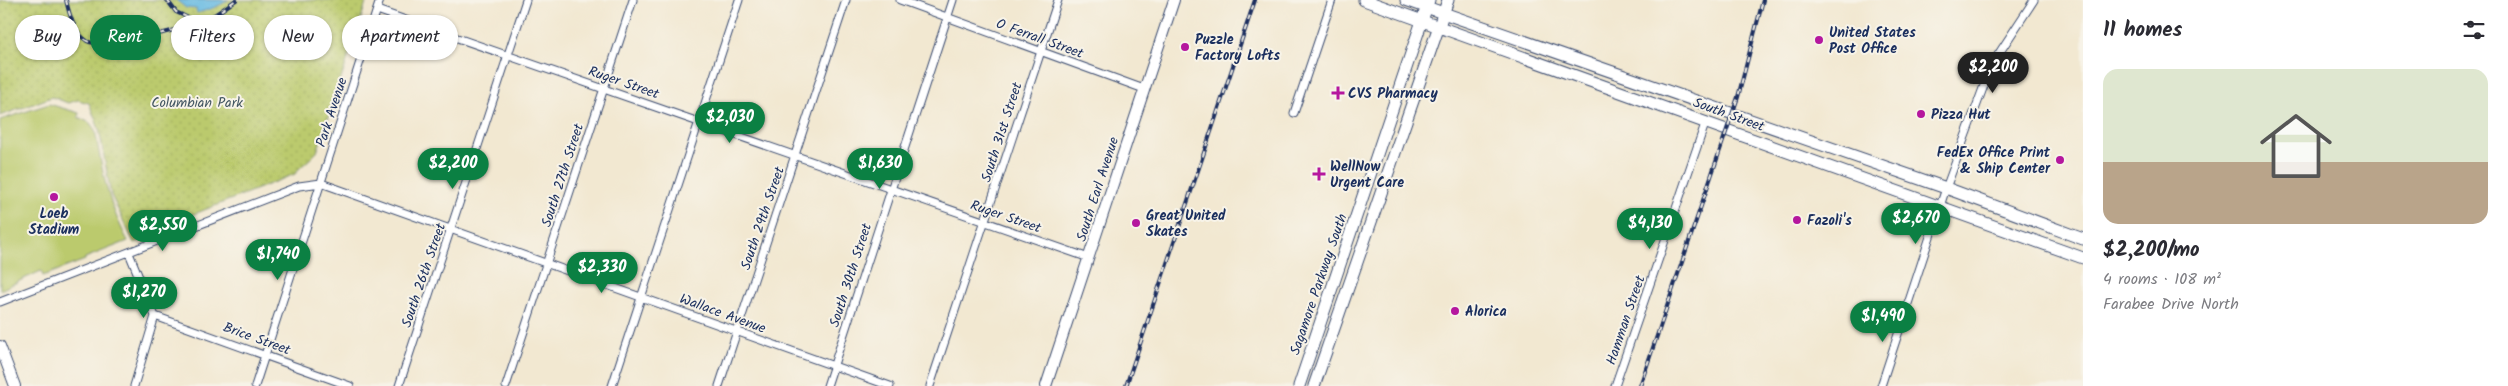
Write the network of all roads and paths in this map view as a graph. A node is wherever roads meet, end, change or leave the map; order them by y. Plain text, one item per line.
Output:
1 (380, 0) edge
2 (526, 0) edge
3 (633, 0) edge
4 (739, 0) edge
5 (846, 0) edge
6 (900, 0) edge
7 (954, 0) edge
8 (1058, 0) edge
9 (1174, 0) edge
10 (1332, 0) edge
11 (1364, 0) edge
12 (1406, 0) edge
13 (1448, 0) edge
14 (2034, 0) edge
15 (1428, 4) edge
16 (377, 10) junction
17 (1443, 13) junction
18 (948, 18) junction
19 (1422, 22) junction
20 (1438, 28) junction
21 (1041, 52) junction
22 (508, 56) junction
23 (1144, 88) junction
24 (604, 89) junction
25 (1294, 113) dead end
26 (699, 121) junction
27 (1706, 121) junction
28 (1793, 136) junction
29 (1788, 151) junction
30 (796, 156) junction
31 (321, 182) junction
32 (1946, 188) junction
33 (892, 189) junction
34 (1940, 207) junction
35 (985, 221) junction
36 (452, 229) junction
37 (2083, 239) edge
38 (129, 253) junction
39 (1089, 258) junction
40 (2083, 258) edge
41 (547, 263) junction
42 (642, 297) junction
43 (0, 302) edge
44 (155, 316) junction
45 (737, 331) junction
46 (0, 346) edge
47 (266, 355) junction
48 (833, 366) junction
49 (15, 386) edge
50 (134, 386) edge
51 (255, 386) edge
52 (350, 386) edge
53 (399, 386) edge
54 (506, 386) edge
55 (612, 386) edge
56 (719, 386) edge
57 (826, 386) edge
58 (890, 386) edge
59 (930, 386) edge
60 (1046, 386) edge
61 (1300, 386) edge
62 (1314, 386) edge
63 (1615, 386) edge
64 (1881, 386) edge

1 - 16 street, Park Avenue
2 - 22 street, South 26th Street
3 - 24 street, South 27th Street
4 - 26 street
5 - 30 street, South 29th Street
6 - 18 street, O Ferrall Street
7 - 18 street, South 30th Street
8 - 21 street, South 31st Street
9 - 23 street, South Earl Avenue
10 - 25 street
11 - 19 main road, South Street
12 - 15 main road, South Street
13 - 17 main road, Sagamore Parkway South
14 - 32 street
15 - 17 main road, South Street
15 - 19 main road, Sagamore Parkway South
16 - 22 street, Ruger Street
16 - 31 street, Park Avenue
17 - 20 main road, Sagamore Parkway South
17 - 28 main road, South Street
18 - 21 street, O Ferrall Street
18 - 33 street, South 30th Street
19 - 20 main road, South Street
19 - 61 main road, Sagamore Parkway South
20 - 27 main road, South Street
20 - 62 main road, Sagamore Parkway South
21 - 23 street, O Ferrall Street
21 - 35 street, South 31st Street
22 - 24 street, Ruger Street
22 - 36 street, South 26th Street
23 - 39 street, South Earl Avenue
24 - 26 street, Ruger Street
24 - 41 street, South 27th Street
26 - 30 street, Ruger Street
26 - 42 street
27 - 29 main road, South Street
27 - 63 street, Hamman Street
28 - 29 main road
28 - 32 main road, South Street
29 - 34 main road, South Street
30 - 33 street, Ruger Street
30 - 45 street, South 29th Street
31 - 36 street, Wallace Avenue
31 - 38 street
31 - 47 street
32 - 34 street
32 - 37 main road, South Street
33 - 35 street, Ruger Street
33 - 48 street, South 30th Street
34 - 40 main road, South Street
34 - 64 street
35 - 39 street, Ruger Street
35 - 59 street, South 31st Street
36 - 41 street, Wallace Avenue
36 - 53 street, South 26th Street
38 - 43 street
38 - 44 street
39 - 60 street, South Earl Avenue
41 - 42 street, Wallace Avenue
41 - 54 street, South 27th Street
42 - 45 street, Wallace Avenue
42 - 55 street
44 - 47 street, Brice Street
44 - 50 street
45 - 48 street, Wallace Avenue
45 - 56 street, South 29th Street
46 - 49 street
47 - 51 street
47 - 52 street, Brice Street
48 - 57 street, South 30th Street
48 - 58 street, Wallace Avenue

